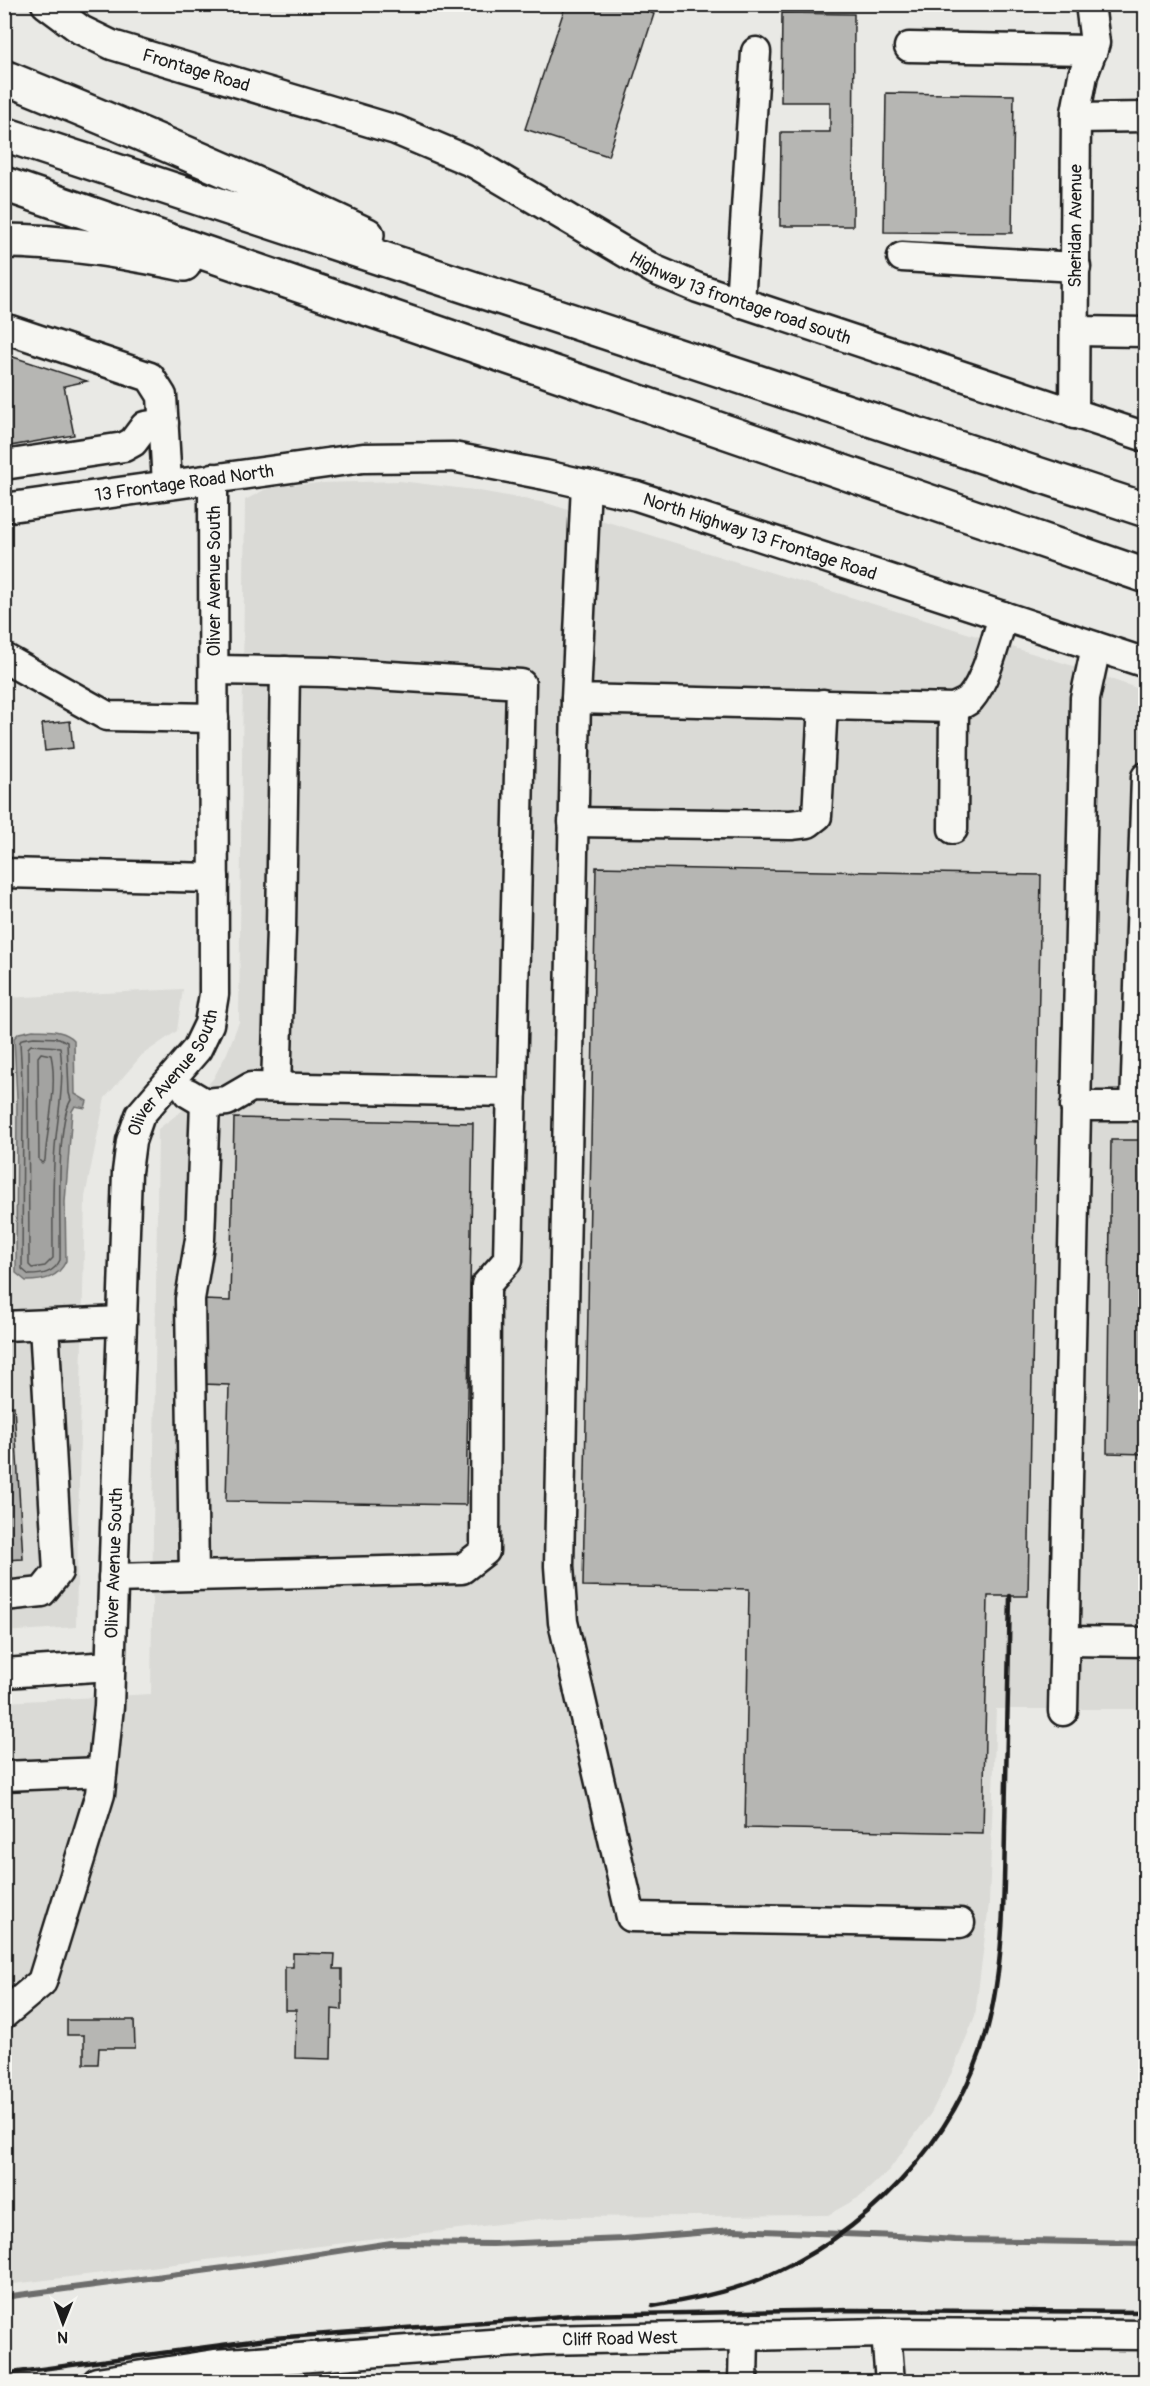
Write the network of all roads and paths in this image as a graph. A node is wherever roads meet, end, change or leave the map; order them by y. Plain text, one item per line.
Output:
1 (46, 4) edge
2 (1090, 4) edge
3 (1094, 46) junction
4 (909, 47) dead end
5 (756, 52) dead end
6 (4, 77) edge
7 (1146, 117) edge
8 (354, 118) joint
9 (1076, 118) junction
10 (4, 134) edge
11 (4, 184) edge
12 (4, 241) edge
13 (902, 257) dead end
14 (1076, 267) junction
15 (493, 295) junction
16 (740, 303) junction
17 (386, 315) junction
18 (4, 328) edge
19 (1075, 331) junction
20 (1146, 332) edge
21 (1074, 414) junction
22 (164, 423) junction
23 (1146, 437) edge
24 (363, 458) joint
25 (4, 465) edge
26 (213, 478) junction
27 (167, 484) junction
28 (586, 484) junction
29 (4, 508) edge
30 (1146, 510) edge
31 (1146, 576) edge
32 (1004, 616) junction
33 (1096, 647) junction
34 (4, 658) edge
35 (1146, 663) edge
36 (214, 670) junction
37 (285, 671) junction
38 (576, 699) junction
39 (823, 704) junction
40 (954, 708) junction
41 (214, 717) junction
42 (1146, 777) edge
43 (573, 822) junction
44 (953, 829) dead end
45 (4, 873) edge
46 (214, 878) junction
47 (169, 1081) junction
48 (276, 1087) junction
49 (512, 1092) junction
50 (205, 1103) junction
51 (1075, 1106) junction
52 (1140, 1106) edge
53 (122, 1322) junction
54 (44, 1325) junction
55 (4, 1326) edge
56 (194, 1576) junction
57 (113, 1578) junction
58 (4, 1596) edge
59 (1065, 1641) junction
60 (1146, 1642) edge
61 (110, 1666) junction
62 (4, 1673) edge
63 (1063, 1711) dead end
64 (102, 1772) junction
65 (4, 1776) edge
66 (960, 1923) dead end
67 (4, 2014) edge
68 (886, 2333) junction
69 (1146, 2335) edge
70 (744, 2336) junction
71 (237, 2372) edge
72 (151, 2378) edge
73 (97, 2382) edge
74 (743, 2382) edge
75 (890, 2382) edge

1 - 8 street, Frontage Road
2 - 3 street
3 - 4 street
3 - 9 street, Sheridan Avenue
5 - 16 street
6 - 15 highway
7 - 9 street
8 - 16 street, Highway 13 frontage road south
9 - 14 street, Sheridan Avenue
10 - 15 highway
11 - 17 highway
12 - 17 highway
13 - 14 street
14 - 19 street, Sheridan Avenue
15 - 30 highway
16 - 21 street, Highway 13 frontage road south
17 - 31 highway
18 - 22 street
19 - 20 street
19 - 21 street, Sheridan Avenue
21 - 23 street, Highway 13 frontage road south
22 - 25 street
22 - 27 street
24 - 26 street, 13 Frontage Road North
24 - 28 street, North Highway 13 Frontage Road
26 - 27 street, 13 Frontage Road North
26 - 36 street, Oliver Avenue South
27 - 29 street, 13 Frontage Road North
28 - 32 street, North Highway 13 Frontage Road
28 - 38 street
32 - 33 street, North Highway 13 Frontage Road
32 - 40 street
33 - 35 street, North Highway 13 Frontage Road
33 - 51 street
34 - 41 street
36 - 37 street
36 - 41 street, Oliver Avenue South
37 - 48 street
37 - 49 street
38 - 39 street
38 - 43 street
39 - 40 street
39 - 43 street
40 - 44 street
41 - 46 street, Oliver Avenue South
42 - 52 street
43 - 66 street
45 - 46 street
46 - 47 street, Oliver Avenue South
47 - 50 street
47 - 53 street, Oliver Avenue South
48 - 49 street
48 - 50 street
49 - 56 street
50 - 56 street
51 - 52 street
51 - 59 street
53 - 54 street
53 - 57 street, Oliver Avenue South
54 - 55 street
54 - 58 street
56 - 57 street
57 - 61 street, Oliver Avenue South
59 - 60 street
59 - 63 street
61 - 62 street
61 - 64 street, Oliver Avenue South
64 - 65 street
64 - 67 street, Oliver Avenue South
68 - 69 street, Cliff Road West
68 - 70 street, Cliff Road West
68 - 75 street
70 - 71 street, Cliff Road West
70 - 74 street
71 - 72 street, Cliff Road West
72 - 73 street, Cliff Road West

